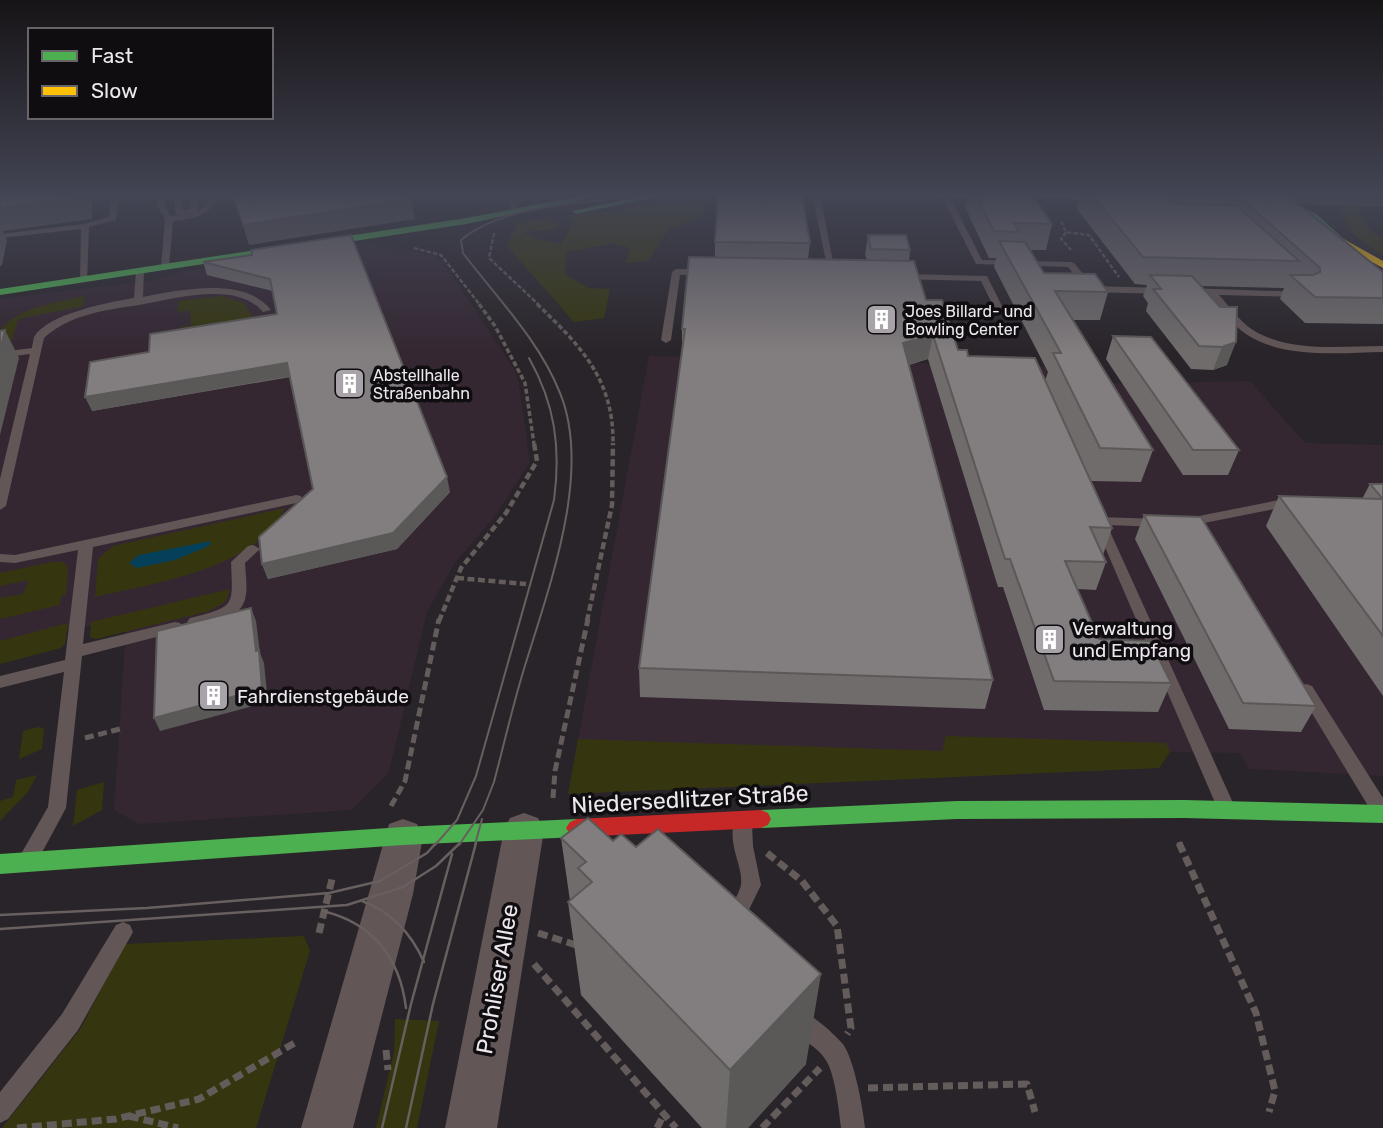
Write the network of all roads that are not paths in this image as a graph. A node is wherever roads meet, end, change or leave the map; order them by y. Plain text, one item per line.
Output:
1 (85, 248) edge
2 (166, 248) edge
3 (290, 248) edge
4 (826, 248) edge
5 (972, 248) edge
6 (1355, 248) edge
7 (1383, 265) edge
8 (164, 267) junction
9 (140, 271) junction
10 (715, 272) edge
11 (818, 274) edge
12 (831, 275) junction
13 (848, 275) edge
14 (887, 276) edge
15 (84, 280) junction
16 (1294, 286) edge
17 (0, 292) edge
18 (1212, 292) junction
19 (138, 302) junction
20 (266, 310) dead end
21 (1001, 314) dead end
22 (666, 340) dead end
23 (1383, 349) edge
24 (36, 350) junction
25 (0, 355) edge
26 (296, 499) dead end
27 (1309, 501) edge
28 (0, 506) edge
29 (86, 544) junction
30 (253, 548) dead end
31 (0, 558) edge
32 (74, 658) junction
33 (1294, 670) edge
34 (0, 682) edge
35 (1227, 810) junction
36 (1383, 814) edge
37 (538, 817) junction
38 (743, 819) junction
39 (396, 822) junction
40 (27, 862) junction
41 (0, 863) edge
42 (122, 932) dead end
43 (723, 940) edge
44 (783, 1006) edge
45 (0, 1111) edge
46 (327, 1128) edge
47 (471, 1128) edge
48 (853, 1128) edge

1 - 15 lane
2 - 8 lane
3 - 8 street
4 - 12 lane
5 - 18 lane
6 - 7 street
8 - 9 street
9 - 15 street
9 - 19 lane
10 - 22 lane
11 - 12 lane
12 - 13 lane
14 - 21 lane
15 - 17 street
16 - 18 lane
18 - 23 lane
19 - 20 lane
19 - 24 lane
24 - 25 lane
24 - 28 lane
26 - 29 lane
27 - 35 lane
29 - 31 lane
29 - 32 lane
30 - 32 lane
32 - 34 lane
32 - 40 lane
33 - 36 lane
35 - 36 street, Niedersedlitzer Straße
35 - 38 street, Niedersedlitzer Straße
37 - 38 street, Niedersedlitzer Straße
37 - 39 street, Niedersedlitzer Straße
37 - 47 street, Prohliser Allee
38 - 43 lane
39 - 40 street, Niedersedlitzer Straße
39 - 46 street
40 - 41 street, Niedersedlitzer Straße
42 - 45 lane
44 - 48 lane

